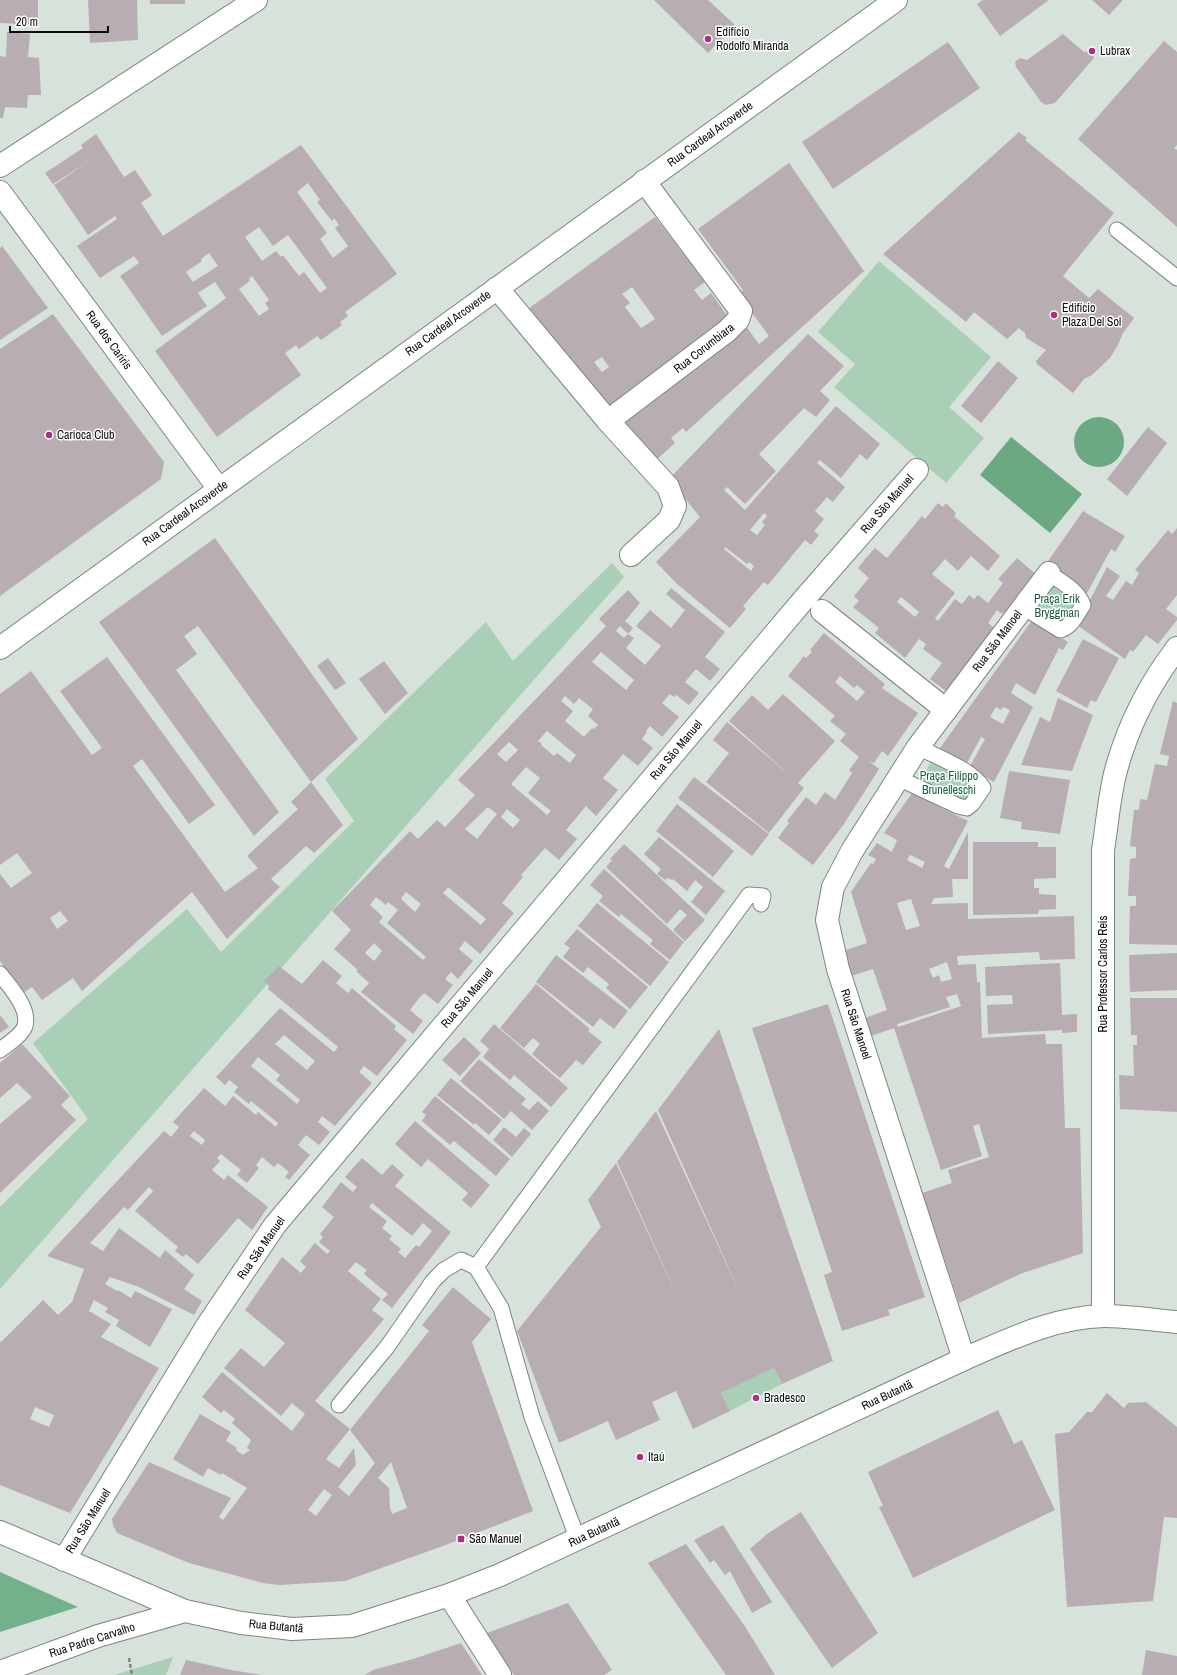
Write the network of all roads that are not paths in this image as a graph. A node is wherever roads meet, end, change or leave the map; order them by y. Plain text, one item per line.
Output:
1 (256, 0) edge
2 (896, 0) edge
3 (0, 166) edge
4 (644, 181) junction
5 (0, 192) edge
6 (1118, 230) dead end
7 (1177, 278) edge
8 (496, 288) junction
9 (608, 421) junction
10 (917, 470) dead end
11 (219, 489) junction
12 (631, 555) dead end
13 (1049, 573) joint
14 (1023, 607) junction
15 (822, 611) dead end
16 (0, 648) edge
17 (1177, 648) edge
18 (946, 710) junction
19 (918, 747) junction
20 (898, 778) junction
21 (761, 904) dead end
22 (0, 974) edge
23 (0, 1050) edge
24 (476, 1268) junction
25 (1104, 1316) junction
26 (1177, 1322) edge
27 (964, 1359) junction
28 (339, 1406) dead end
29 (0, 1532) edge
30 (578, 1540) junction
31 (64, 1560) junction
32 (449, 1595) junction
33 (185, 1611) junction
34 (0, 1672) edge
35 (500, 1675) edge

1 - 3 street
2 - 4 street, Rua Cardeal Arcoverde
4 - 8 street, Rua Cardeal Arcoverde
4 - 9 street, Rua Corumbiara
5 - 11 street, Rua dos Cariris
6 - 7 lane
8 - 9 street
8 - 11 street, Rua Cardeal Arcoverde
9 - 12 street
10 - 31 street, Rua São Manuel
11 - 16 street, Rua Cardeal Arcoverde
13 - 14 street, Rua São Manoel
13 - 14 lane
14 - 18 street, Rua São Manoel
15 - 18 street
17 - 25 street, Rua Professor Carlos Reis
18 - 19 street, Rua São Manoel
19 - 20 street, Rua São Manoel
19 - 20 lane
20 - 27 street, Rua São Manoel
21 - 24 lane
22 - 23 lane
24 - 28 lane
24 - 30 lane
25 - 26 street, Rua Butantã
25 - 27 street, Rua Butantã
27 - 30 street, Rua Butantã
29 - 31 street, Rua Butantã
30 - 32 street, Rua Butantã
31 - 33 street, Rua Butantã
32 - 33 street, Rua Butantã
32 - 35 street
33 - 34 street, Rua Padre Carvalho

